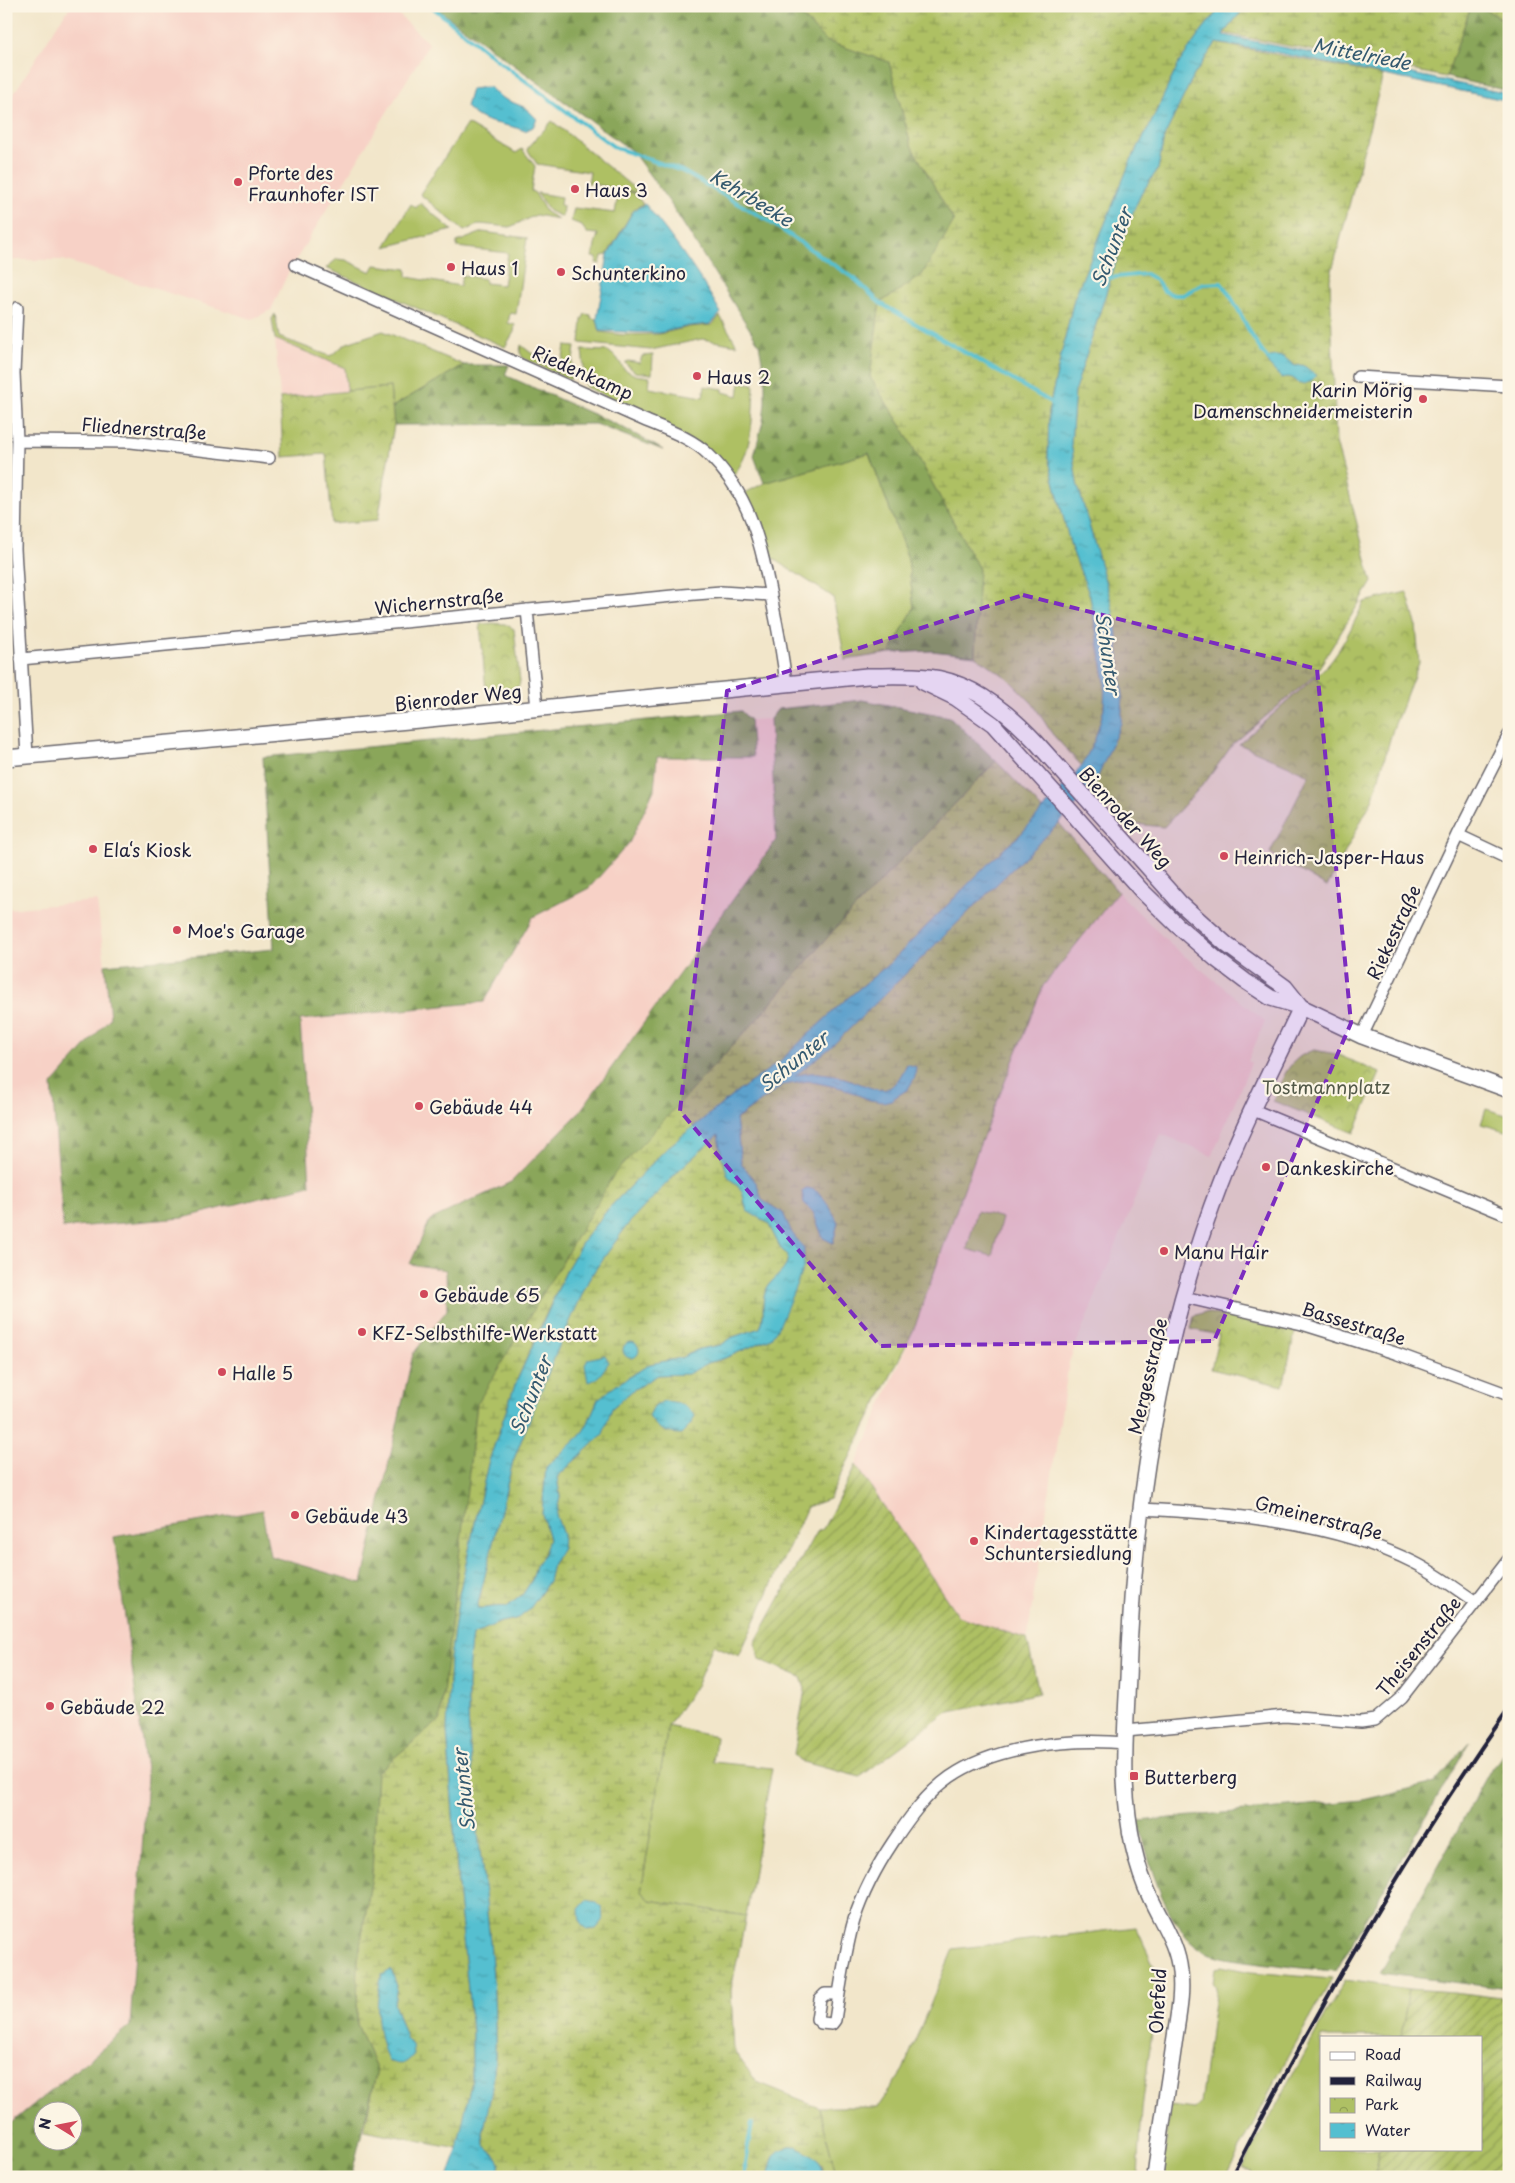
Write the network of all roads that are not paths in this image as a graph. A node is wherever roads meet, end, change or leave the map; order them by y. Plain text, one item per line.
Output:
1 (296, 265) dead end
2 (16, 308) dead end
3 (1358, 377) dead end
4 (1509, 386) edge
5 (17, 441) junction
6 (269, 458) dead end
7 (771, 594) junction
8 (526, 610) junction
9 (21, 659) junction
10 (913, 677) junction
11 (786, 684) junction
12 (537, 708) junction
13 (1509, 735) edge
14 (27, 756) junction
15 (6, 758) edge
16 (1458, 834) junction
17 (1509, 859) edge
18 (1301, 1007) junction
19 (1362, 1036) junction
20 (1509, 1090) edge
21 (1251, 1110) junction
22 (1509, 1216) edge
23 (1184, 1297) junction
24 (1509, 1395) edge
25 (1140, 1509) junction
26 (1509, 1559) edge
27 (1476, 1602) junction
28 (1126, 1737) junction
29 (1125, 1776) joint
30 (839, 1994) dead end
31 (1155, 2177) edge

1 - 7 street, Riedenkamp
2 - 5 street
3 - 4 street
5 - 6 street, Fliednerstraße
5 - 9 street
7 - 8 street, Wichernstraße
7 - 11 street
8 - 9 street, Wichernstraße
8 - 12 street
9 - 14 street
10 - 11 main road, Bienroder Weg
10 - 18 main road, Bienroder Weg
10 - 18 main road, Bienroder Weg
11 - 12 main road, Bienroder Weg
12 - 14 main road, Bienroder Weg
13 - 16 street, Riekestraße
14 - 15 main road, Bienroder Weg
16 - 17 street
16 - 19 street, Riekestraße
18 - 19 main road, Bienroder Weg
18 - 21 main road, Mergesstraße
19 - 20 main road, Bienroder Weg
21 - 22 street
21 - 23 main road, Mergesstraße
23 - 24 street, Bassestraße
23 - 25 main road, Mergesstraße
25 - 27 street, Gmeinerstraße
25 - 28 main road, Mergesstraße
26 - 27 street, Theisenstraße
27 - 28 street, Theisenstraße
28 - 29 main road, Mergesstraße
28 - 30 street
29 - 31 main road, Ohefeld

